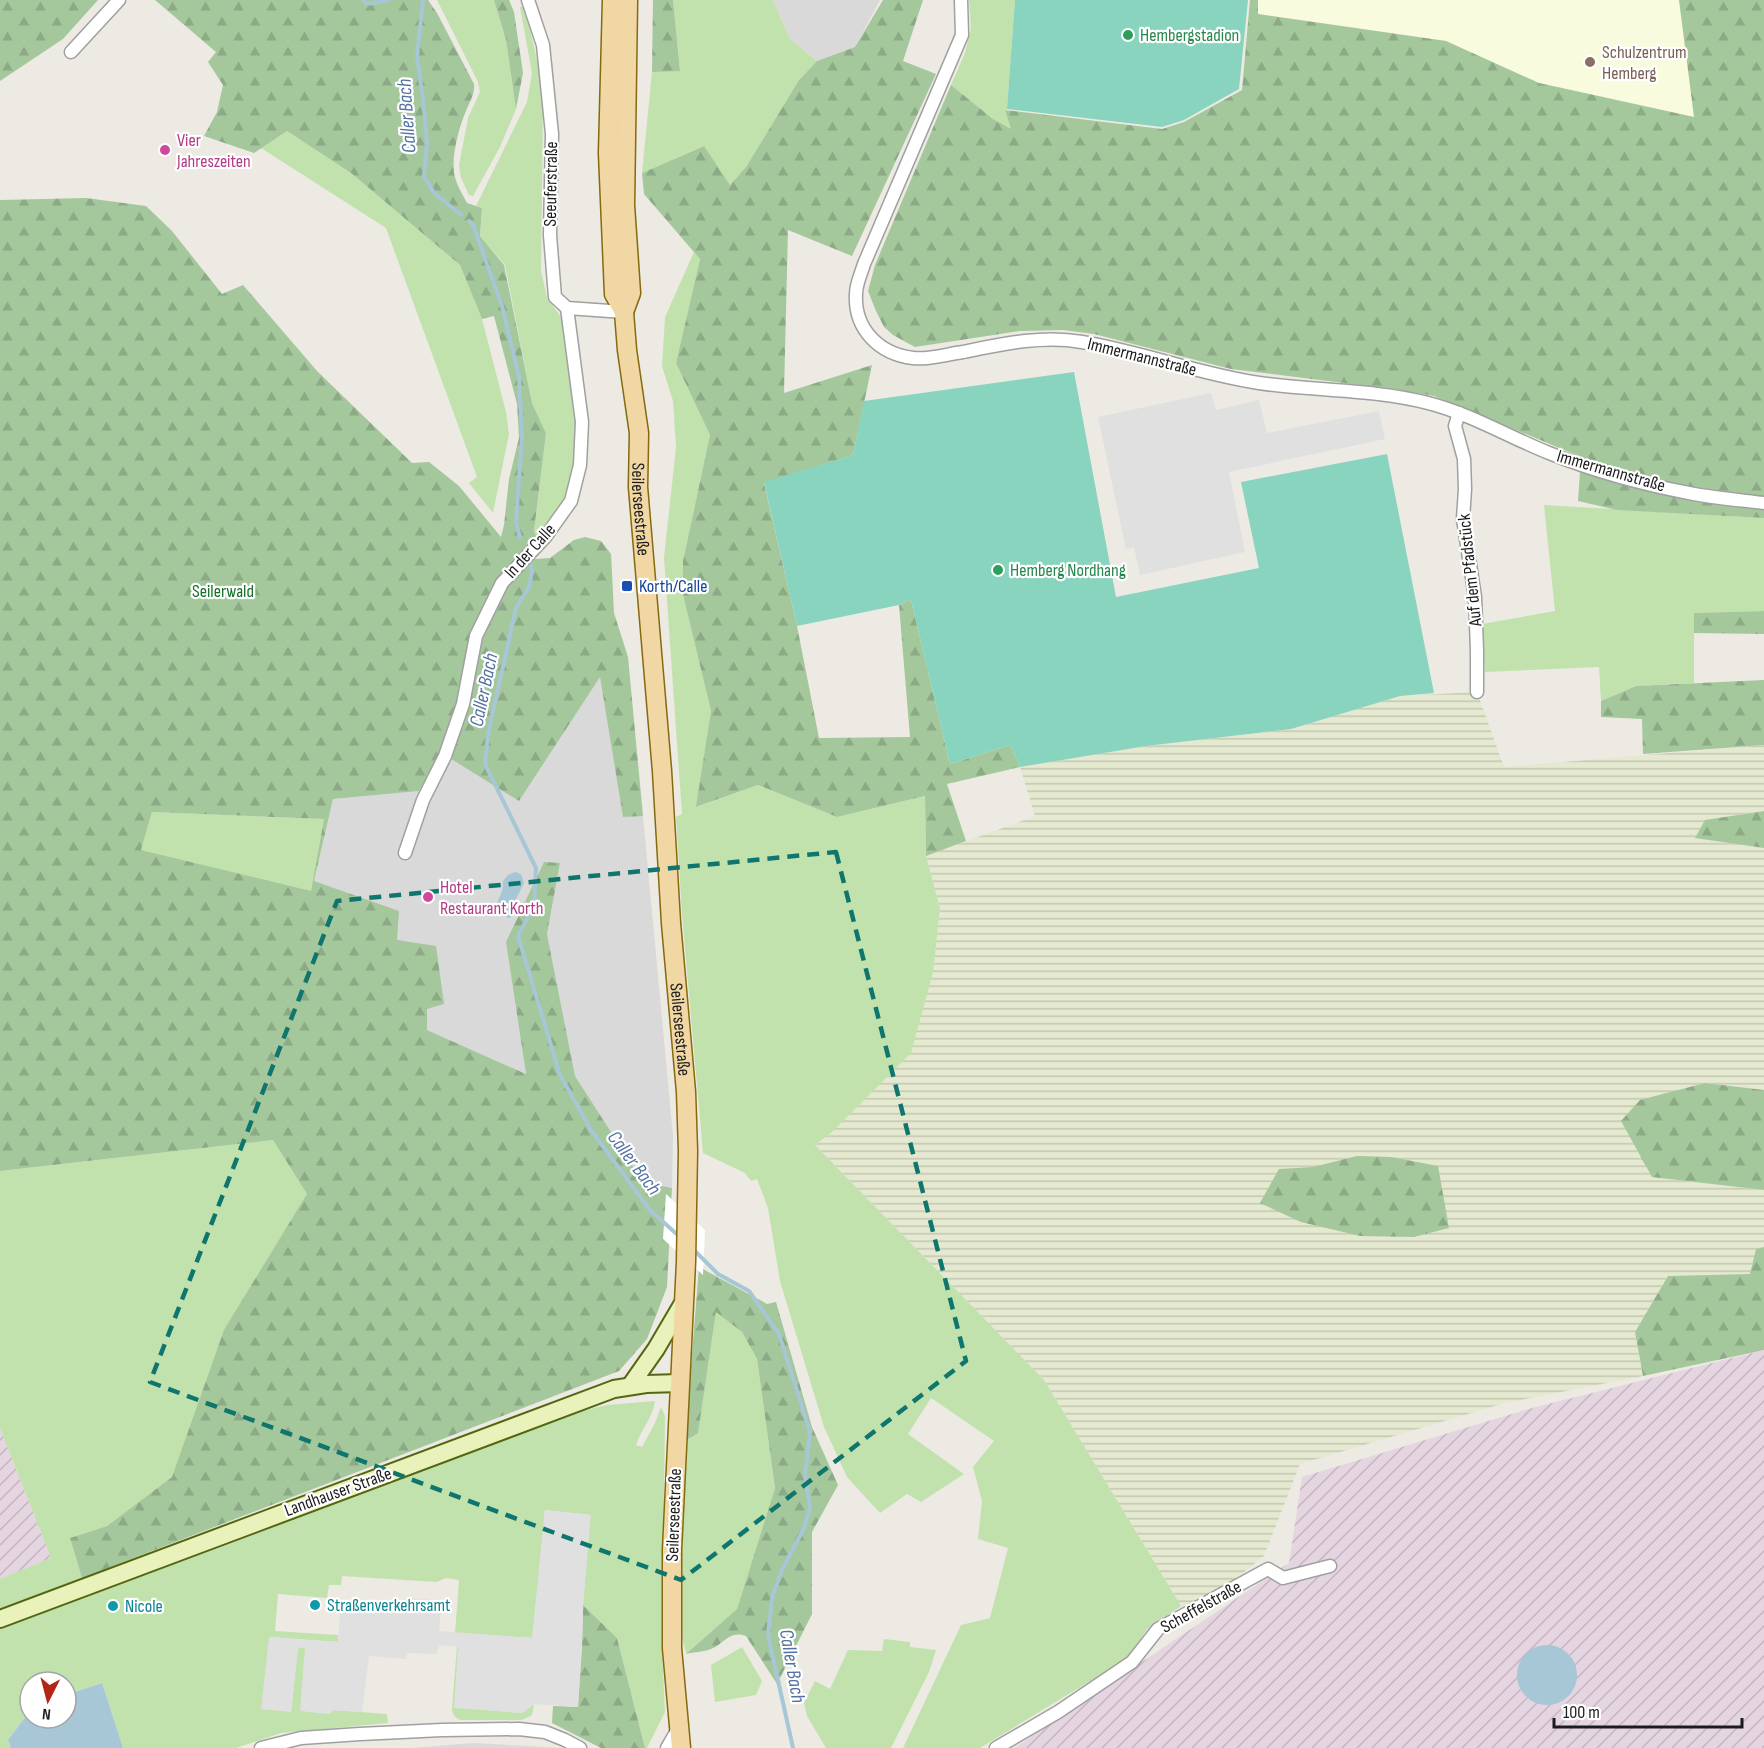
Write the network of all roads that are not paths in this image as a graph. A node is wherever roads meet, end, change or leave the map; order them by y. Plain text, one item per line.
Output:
1 (118, 0) edge
2 (528, 0) edge
3 (612, 0) edge
4 (628, 0) edge
5 (961, 0) edge
6 (71, 52) dead end
7 (567, 308) junction
8 (624, 312) junction
9 (1459, 413) junction
10 (1764, 503) edge
11 (1477, 692) dead end
12 (405, 853) dead end
13 (683, 1304) junction
14 (680, 1383) junction
15 (630, 1386) junction
16 (1330, 1566) dead end
17 (0, 1619) edge
18 (678, 1729) junction
19 (261, 1748) edge
20 (580, 1748) edge
21 (667, 1748) edge
22 (681, 1748) edge
23 (996, 1748) edge

1 - 6 street
2 - 7 street, Seeuferstraße
3 - 8 main road, Seilerseestraße
4 - 8 main road, Seilerseestraße
5 - 9 street, Immermannstraße
7 - 8 street
7 - 12 street, In der Calle
8 - 13 main road, Seilerseestraße
9 - 10 street, Immermannstraße
9 - 11 street, Auf dem Pfadstück
13 - 14 main road, Seilerseestraße
13 - 15 main road
14 - 15 main road, Landhauser Straße
14 - 18 main road, Seilerseestraße
15 - 17 main road, Landhauser Straße
16 - 23 street, Scheffelstraße
18 - 21 street
18 - 22 main road, Seilerseestraße
19 - 20 street

